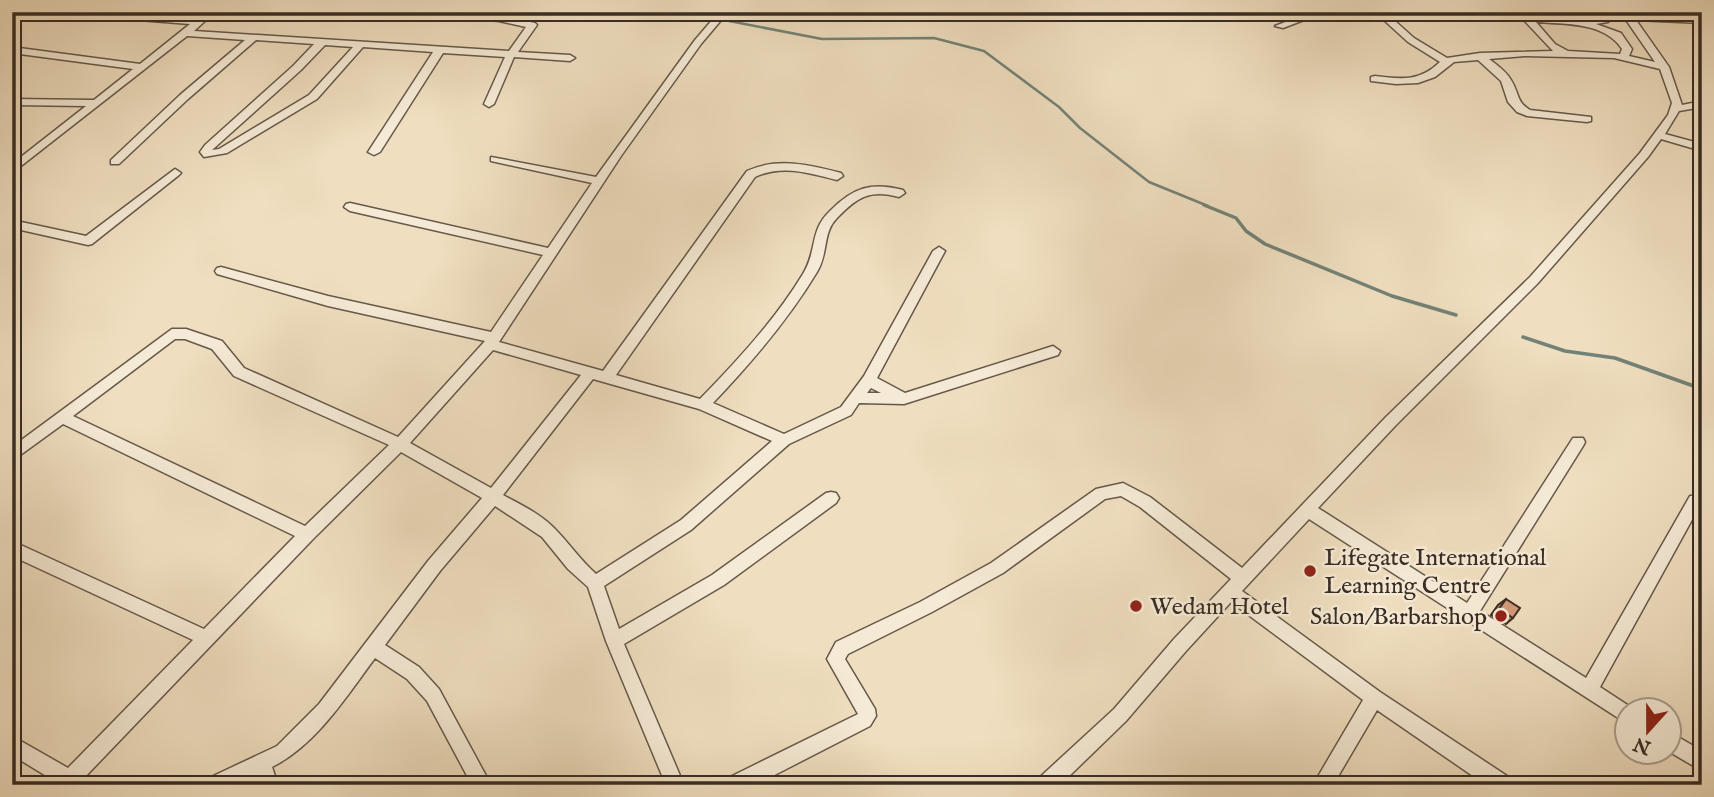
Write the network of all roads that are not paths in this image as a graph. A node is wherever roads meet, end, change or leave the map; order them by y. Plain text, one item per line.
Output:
1 (74, 12) edge
2 (211, 12) edge
3 (441, 12) edge
4 (724, 12) edge
5 (1321, 12) edge
6 (1379, 12) edge
7 (1622, 14) edge
8 (1525, 16) edge
9 (1702, 20) edge
10 (198, 22) junction
11 (1585, 23) junction
12 (1280, 26) dead end
13 (186, 33) junction
14 (253, 38) junction
15 (322, 42) junction
16 (360, 45) junction
17 (12, 50) edge
18 (439, 51) junction
19 (1567, 55) junction
20 (510, 56) junction
21 (1480, 56) junction
22 (1624, 56) junction
23 (570, 58) dead end
24 (1446, 61) junction
25 (142, 67) junction
26 (1664, 67) junction
27 (1375, 79) dead end
28 (12, 102) edge
29 (93, 103) junction
30 (489, 104) dead end
31 (1702, 104) edge
32 (1676, 109) junction
33 (1587, 119) dead end
34 (1658, 135) junction
35 (1702, 148) edge
36 (374, 152) dead end
37 (495, 159) dead end
38 (116, 162) dead end
39 (12, 170) edge
40 (175, 173) dead end
41 (837, 176) dead end
42 (598, 181) junction
43 (899, 193) dead end
44 (350, 207) dead end
45 (12, 224) edge
46 (939, 251) dead end
47 (551, 253) junction
48 (221, 271) dead end
49 (492, 341) junction
50 (1053, 351) dead end
51 (590, 373) junction
52 (606, 378) junction
53 (869, 380) junction
54 (858, 398) junction
55 (904, 399) junction
56 (704, 405) junction
57 (61, 417) junction
58 (764, 433) junction
59 (784, 440) junction
60 (1578, 442) dead end
61 (400, 444) junction
62 (770, 450) junction
63 (12, 455) edge
64 (493, 497) junction
65 (831, 498) dead end
66 (1702, 501) edge
67 (1308, 510) junction
68 (307, 534) junction
69 (12, 548) edge
70 (595, 583) junction
71 (1237, 585) junction
72 (1470, 613) junction
73 (206, 638) junction
74 (614, 641) junction
75 (375, 648) junction
76 (1589, 690) junction
77 (1374, 698) junction
78 (1612, 704) edge
79 (12, 745) edge
80 (1682, 749) edge
81 (1702, 762) edge
82 (262, 765) junction
83 (75, 782) edge
84 (216, 785) edge
85 (269, 785) edge
86 (481, 785) edge
87 (675, 785) edge
88 (736, 785) edge
89 (1046, 785) edge
90 (1322, 785) edge
91 (1503, 785) edge

1 - 10 street
2 - 10 street
3 - 20 street
4 - 42 street
5 - 12 street
6 - 24 street
7 - 9 street
7 - 11 street
7 - 26 street
8 - 11 street
8 - 19 street
10 - 13 street
11 - 22 street
13 - 14 street
13 - 25 street
14 - 15 street
14 - 38 street
15 - 16 street
15 - 16 street
16 - 18 street
17 - 25 street
18 - 20 street
18 - 36 street
19 - 21 street
19 - 22 street
20 - 23 street
20 - 30 street
21 - 24 street
21 - 33 street
22 - 26 street
24 - 27 street
25 - 29 street
26 - 32 street
28 - 29 street
29 - 39 street
31 - 32 street
32 - 34 street
34 - 35 street
34 - 67 street
37 - 42 street
40 - 45 street
41 - 52 street
42 - 47 street
43 - 56 street
44 - 47 street
46 - 53 street
47 - 49 street
48 - 49 street
49 - 51 street
49 - 61 street
50 - 55 street
51 - 52 street
51 - 64 street
52 - 56 street
53 - 54 street
53 - 55 street
54 - 55 street
54 - 59 street
56 - 58 street
57 - 61 street
57 - 63 street
57 - 68 street
58 - 59 street
58 - 62 street
59 - 62 street
60 - 72 street
61 - 64 street
61 - 68 street
62 - 70 street
64 - 70 street
64 - 75 street
65 - 74 street
66 - 76 street
67 - 71 street
67 - 72 street
68 - 73 street
69 - 73 street
70 - 74 street
71 - 77 street
71 - 88 street
71 - 89 street
72 - 76 street
73 - 83 street
74 - 87 street
75 - 82 street
75 - 86 street
76 - 78 street
77 - 90 street
77 - 91 street
79 - 83 street
80 - 81 street
82 - 84 street
82 - 85 street

